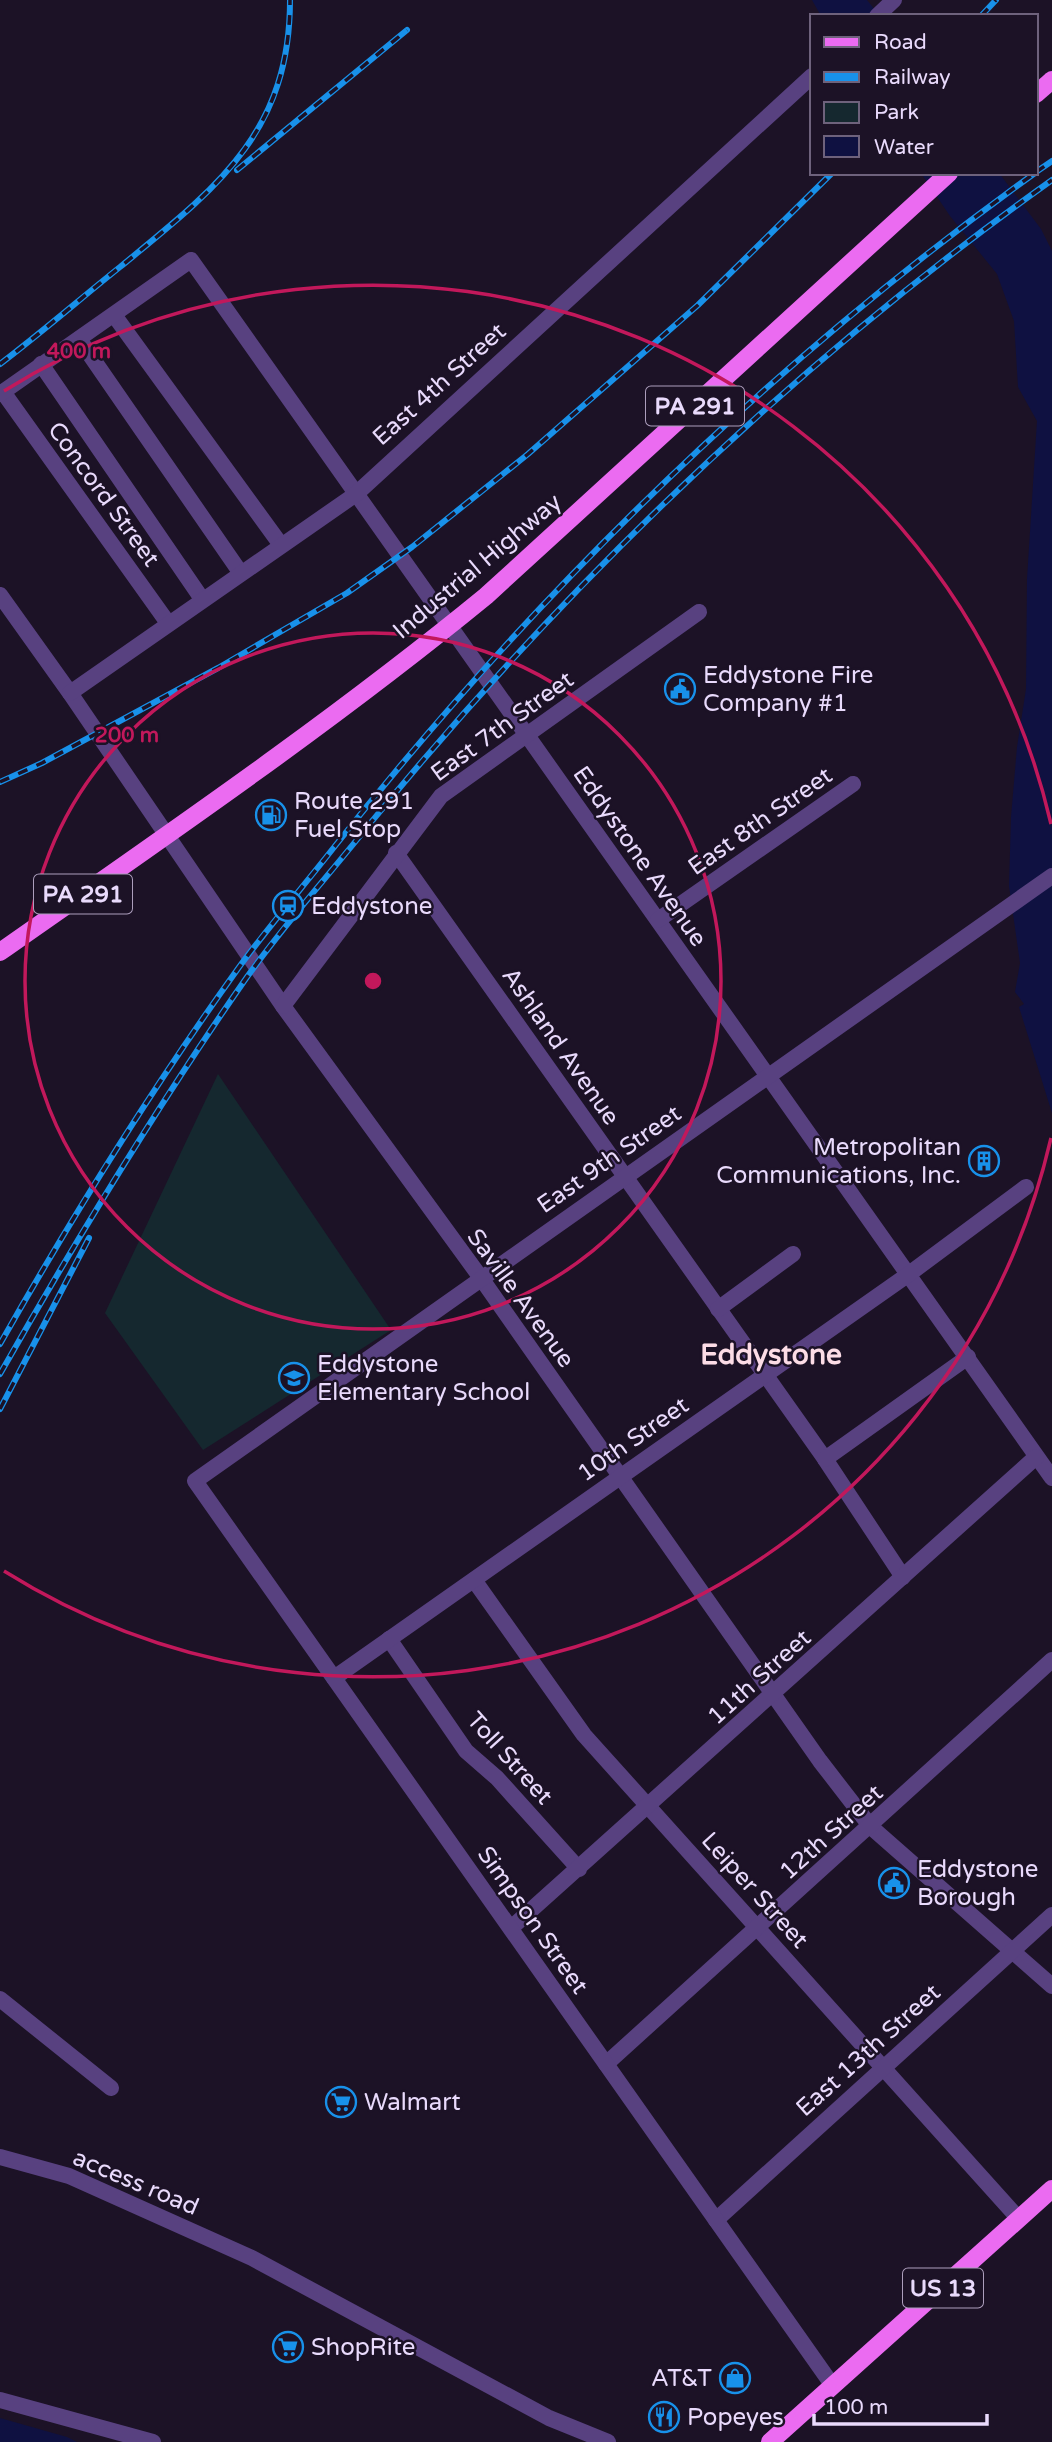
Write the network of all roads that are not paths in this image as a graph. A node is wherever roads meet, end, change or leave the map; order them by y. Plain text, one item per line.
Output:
1 (894, 0) edge
2 (879, 14) edge
3 (810, 78) edge
4 (1052, 80) edge
5 (1038, 92) edge
6 (947, 175) edge
7 (114, 315) junction
8 (79, 340) junction
9 (41, 364) junction
10 (1, 393) edge
11 (356, 494) junction
12 (281, 545) junction
13 (240, 572) junction
14 (0, 595) edge
15 (202, 599) junction
16 (699, 612) dead end
17 (168, 623) junction
18 (71, 693) junction
19 (527, 737) junction
20 (853, 784) dead end
21 (165, 836) junction
22 (396, 853) junction
23 (1052, 876) edge
24 (658, 920) junction
25 (0, 952) edge
26 (283, 1006) junction
27 (766, 1076) junction
28 (624, 1177) junction
29 (1026, 1187) dead end
30 (793, 1254) dead end
31 (909, 1274) junction
32 (481, 1278) junction
33 (718, 1309) junction
34 (968, 1357) junction
35 (764, 1375) junction
36 (1036, 1457) junction
37 (825, 1459) junction
38 (620, 1476) junction
39 (1052, 1478) edge
40 (195, 1481) joint
41 (903, 1577) junction
42 (474, 1580) junction
43 (389, 1639) junction
44 (1052, 1660) edge
45 (334, 1678) junction
46 (774, 1694) junction
47 (649, 1807) junction
48 (872, 1827) junction
49 (579, 1869) junction
50 (1052, 1915) edge
51 (511, 1928) junction
52 (758, 1928) junction
53 (1012, 1951) junction
54 (1052, 1986) edge
55 (0, 1999) edge
56 (606, 2064) junction
57 (883, 2067) junction
58 (111, 2088) dead end
59 (0, 2157) edge
60 (1052, 2189) edge
61 (1019, 2219) junction
62 (716, 2220) junction
63 (833, 2386) junction
64 (0, 2400) edge
65 (549, 2418) junction
66 (153, 2442) edge
67 (579, 2442) edge
68 (608, 2442) edge
69 (770, 2442) edge

1 - 2 street
3 - 11 street, East 4th Street
4 - 5 main road
6 - 21 main road, Industrial Highway / PA 291
7 - 8 street
7 - 11 street, Eddystone Avenue
7 - 12 street
8 - 9 street
8 - 13 street
9 - 10 street
9 - 15 street
10 - 17 street, Concord Street
11 - 12 street, East 4th Street
11 - 19 street, Eddystone Avenue
12 - 13 street, East 4th Street
13 - 15 street, East 4th Street
14 - 18 street, Saville Avenue
15 - 17 street, East 4th Street
16 - 19 street, East 7th Street
17 - 18 street, East 4th Street
18 - 21 street, Saville Avenue
19 - 22 street, East 7th Street
19 - 24 street, Eddystone Avenue
20 - 24 street, East 8th Street
21 - 25 main road, Industrial Highway / PA 291
21 - 26 street, Saville Avenue
22 - 26 street, East 7th Street
22 - 28 street, Ashland Avenue
23 - 27 street, East 9th Street
24 - 27 street, Eddystone Avenue
26 - 32 street, Saville Avenue
27 - 28 street, East 9th Street
27 - 31 street, Eddystone Avenue
28 - 32 street, East 9th Street
28 - 33 street, Ashland Avenue
29 - 31 street, 10th Street
30 - 33 street
31 - 34 street, Eddystone Avenue
31 - 35 street, 10th Street
32 - 38 street, Saville Avenue
32 - 40 street, East 9th Street
33 - 35 street, Ashland Avenue
34 - 36 street, Eddystone Avenue
34 - 37 street
35 - 37 street, Ashland Avenue
35 - 38 street, 10th Street
36 - 39 street, Eddystone Avenue
36 - 41 street, 11th Street
37 - 41 street, Ashland Avenue
38 - 42 street, 10th Street
38 - 46 street, Saville Avenue
40 - 45 street, Simpson Street
41 - 46 street, 11th Street
42 - 43 street, 10th Street
42 - 47 street, Leiper Street
43 - 45 street, 10th Street
43 - 49 street, Toll Street
44 - 48 street, 12th Street
45 - 51 street, Simpson Street
46 - 47 street, 11th Street
46 - 48 street, Saville Avenue
47 - 49 street, 11th Street
47 - 52 street, Leiper Street
48 - 52 street, 12th Street
48 - 53 street, Saville Avenue
49 - 51 street, 11th Street
50 - 53 street, East 13th Street
51 - 56 street, Simpson Street
52 - 56 street, 12th Street
52 - 57 street, Leiper Street
53 - 54 street, Saville Avenue
53 - 57 street, East 13th Street
55 - 58 street
56 - 62 street, Simpson Street
57 - 61 street, Leiper Street
57 - 62 street, East 13th Street
59 - 65 street, access road
60 - 61 main road, US 13
61 - 63 main road, US 13
62 - 63 street, Simpson Street
63 - 69 main road, US 13
64 - 66 street
65 - 67 street
65 - 68 street

